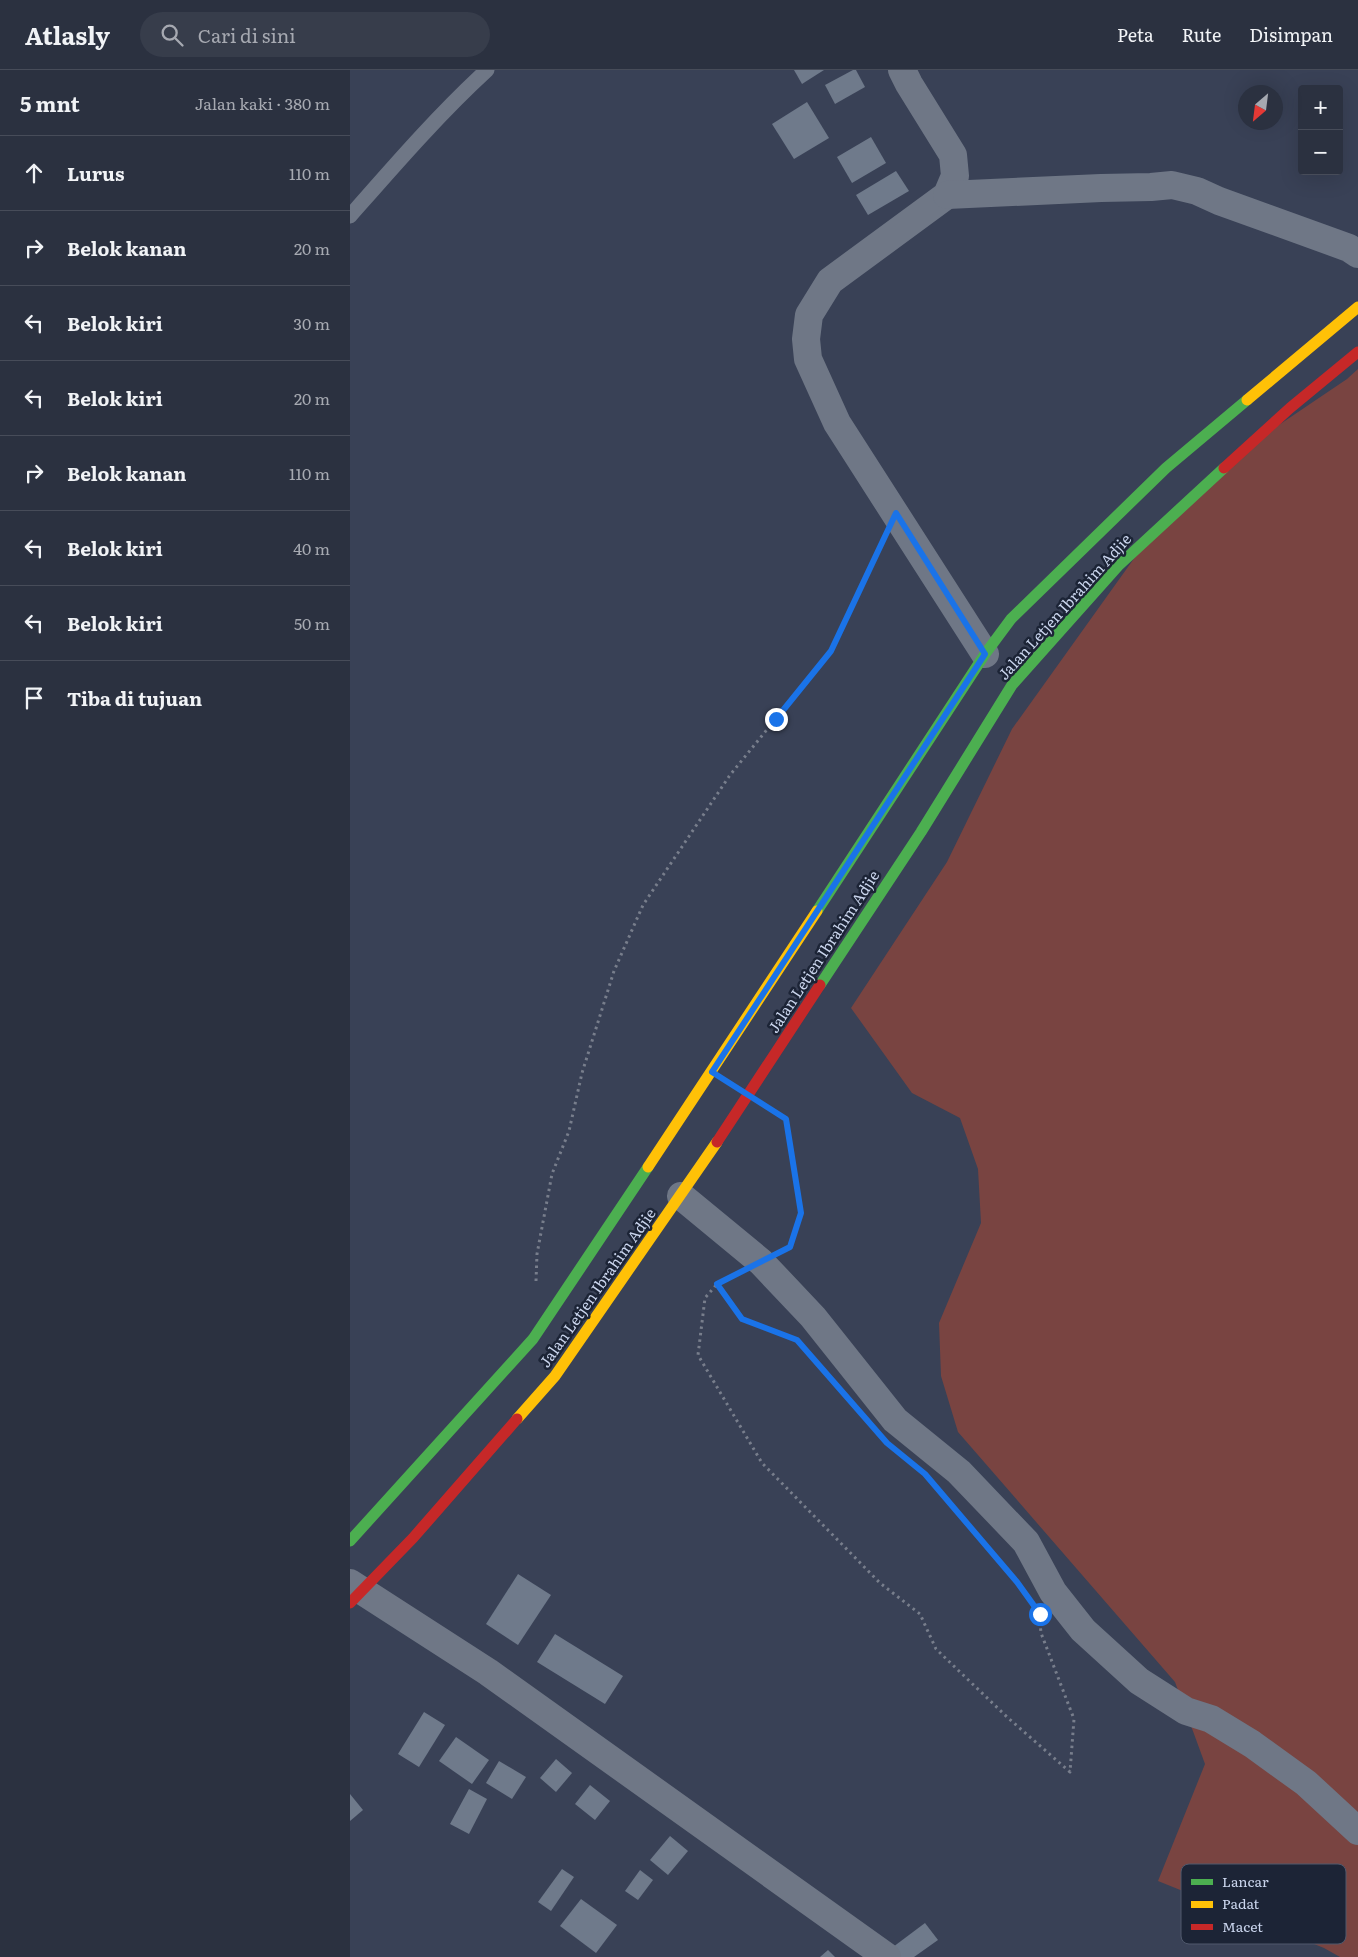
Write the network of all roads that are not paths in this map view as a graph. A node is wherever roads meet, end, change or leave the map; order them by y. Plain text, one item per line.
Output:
1 (487, 70) edge
2 (902, 70) edge
3 (946, 194) junction
4 (350, 216) edge
5 (1358, 254) edge
6 (1358, 308) edge
7 (1358, 352) edge
8 (985, 654) junction
9 (681, 1196) junction
10 (350, 1541) edge
11 (354, 1592) edge
12 (1358, 1832) edge
13 (887, 1957) edge

1 - 4 lane
2 - 3 street
3 - 5 street
3 - 8 street
6 - 8 street, Jalan Letjen Ibrahim Adjie
7 - 9 street, Jalan Letjen Ibrahim Adjie
8 - 10 street, Jalan Letjen Ibrahim Adjie
9 - 11 street, Jalan Letjen Ibrahim Adjie
9 - 12 street
11 - 13 street

